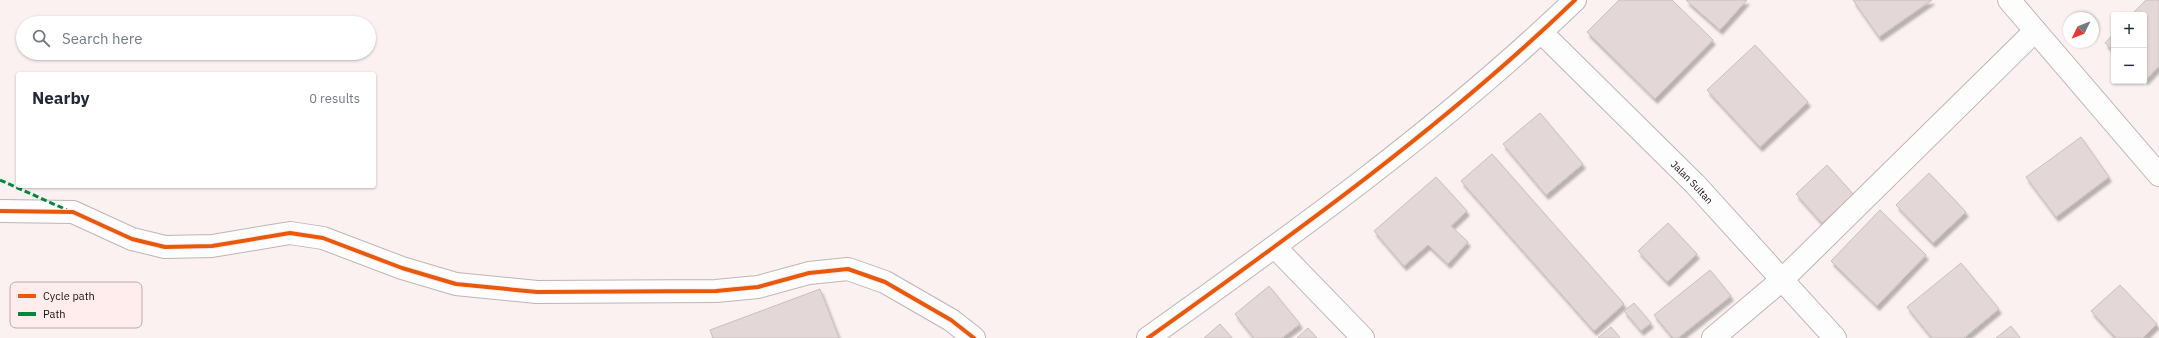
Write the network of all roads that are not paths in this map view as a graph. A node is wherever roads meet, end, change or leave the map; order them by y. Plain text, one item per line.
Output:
1 (1575, 0) edge
2 (2009, 0) edge
3 (2035, 31) junction
4 (1541, 32) junction
5 (2159, 175) edge
6 (0, 211) edge
7 (1275, 247) junction
8 (1783, 279) junction
9 (974, 338) edge
10 (1148, 338) edge
11 (1363, 338) edge
12 (1713, 338) edge
13 (1835, 338) edge

1 - 4 street
2 - 3 street
3 - 5 street
3 - 8 street
4 - 7 street
4 - 8 street, Jalan Sultan
6 - 9 street
7 - 10 street
7 - 11 street
8 - 12 street
8 - 13 street, Jalan Sultan

